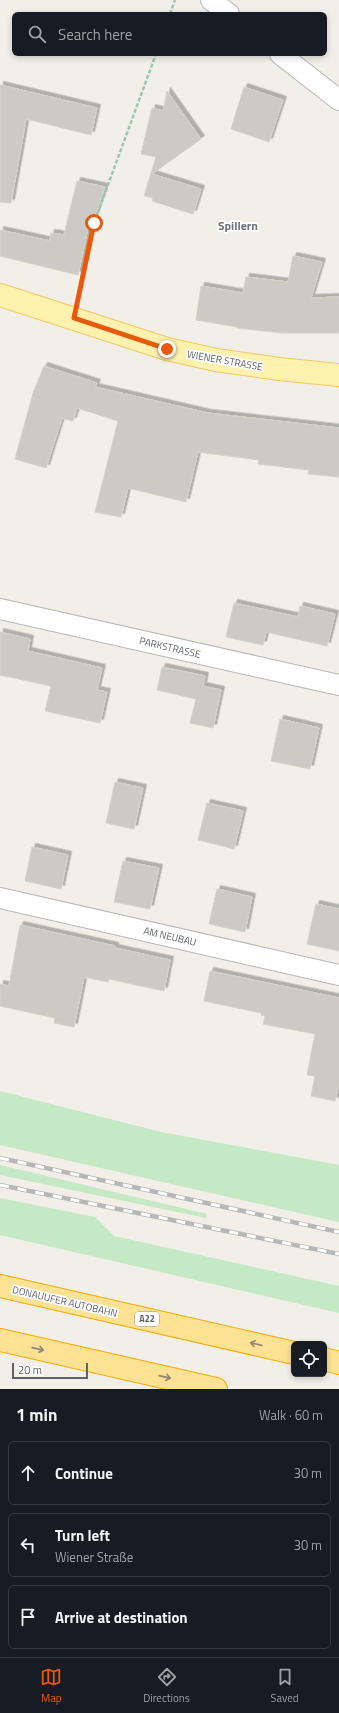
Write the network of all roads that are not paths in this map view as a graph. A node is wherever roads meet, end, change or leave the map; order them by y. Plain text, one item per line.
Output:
1 (211, 0) edge
2 (226, 12) edge
3 (283, 56) edge
4 (339, 100) edge
5 (0, 295) edge
6 (339, 374) edge
7 (0, 609) edge
8 (339, 685) edge
9 (0, 898) edge
10 (339, 975) edge
11 (0, 1286) edge
12 (0, 1340) edge
13 (291, 1352) edge
14 (327, 1361) edge
15 (339, 1363) edge
16 (216, 1389) edge

1 - 2 street
3 - 4 street
5 - 6 main road, WIENER STRASSE
7 - 8 street, PARKSTRASSE
9 - 10 street, AM NEUBAU
13 -> 11 highway, DONAUUFER AUTOBAHN / A22
12 -> 16 highway
14 - 15 highway

